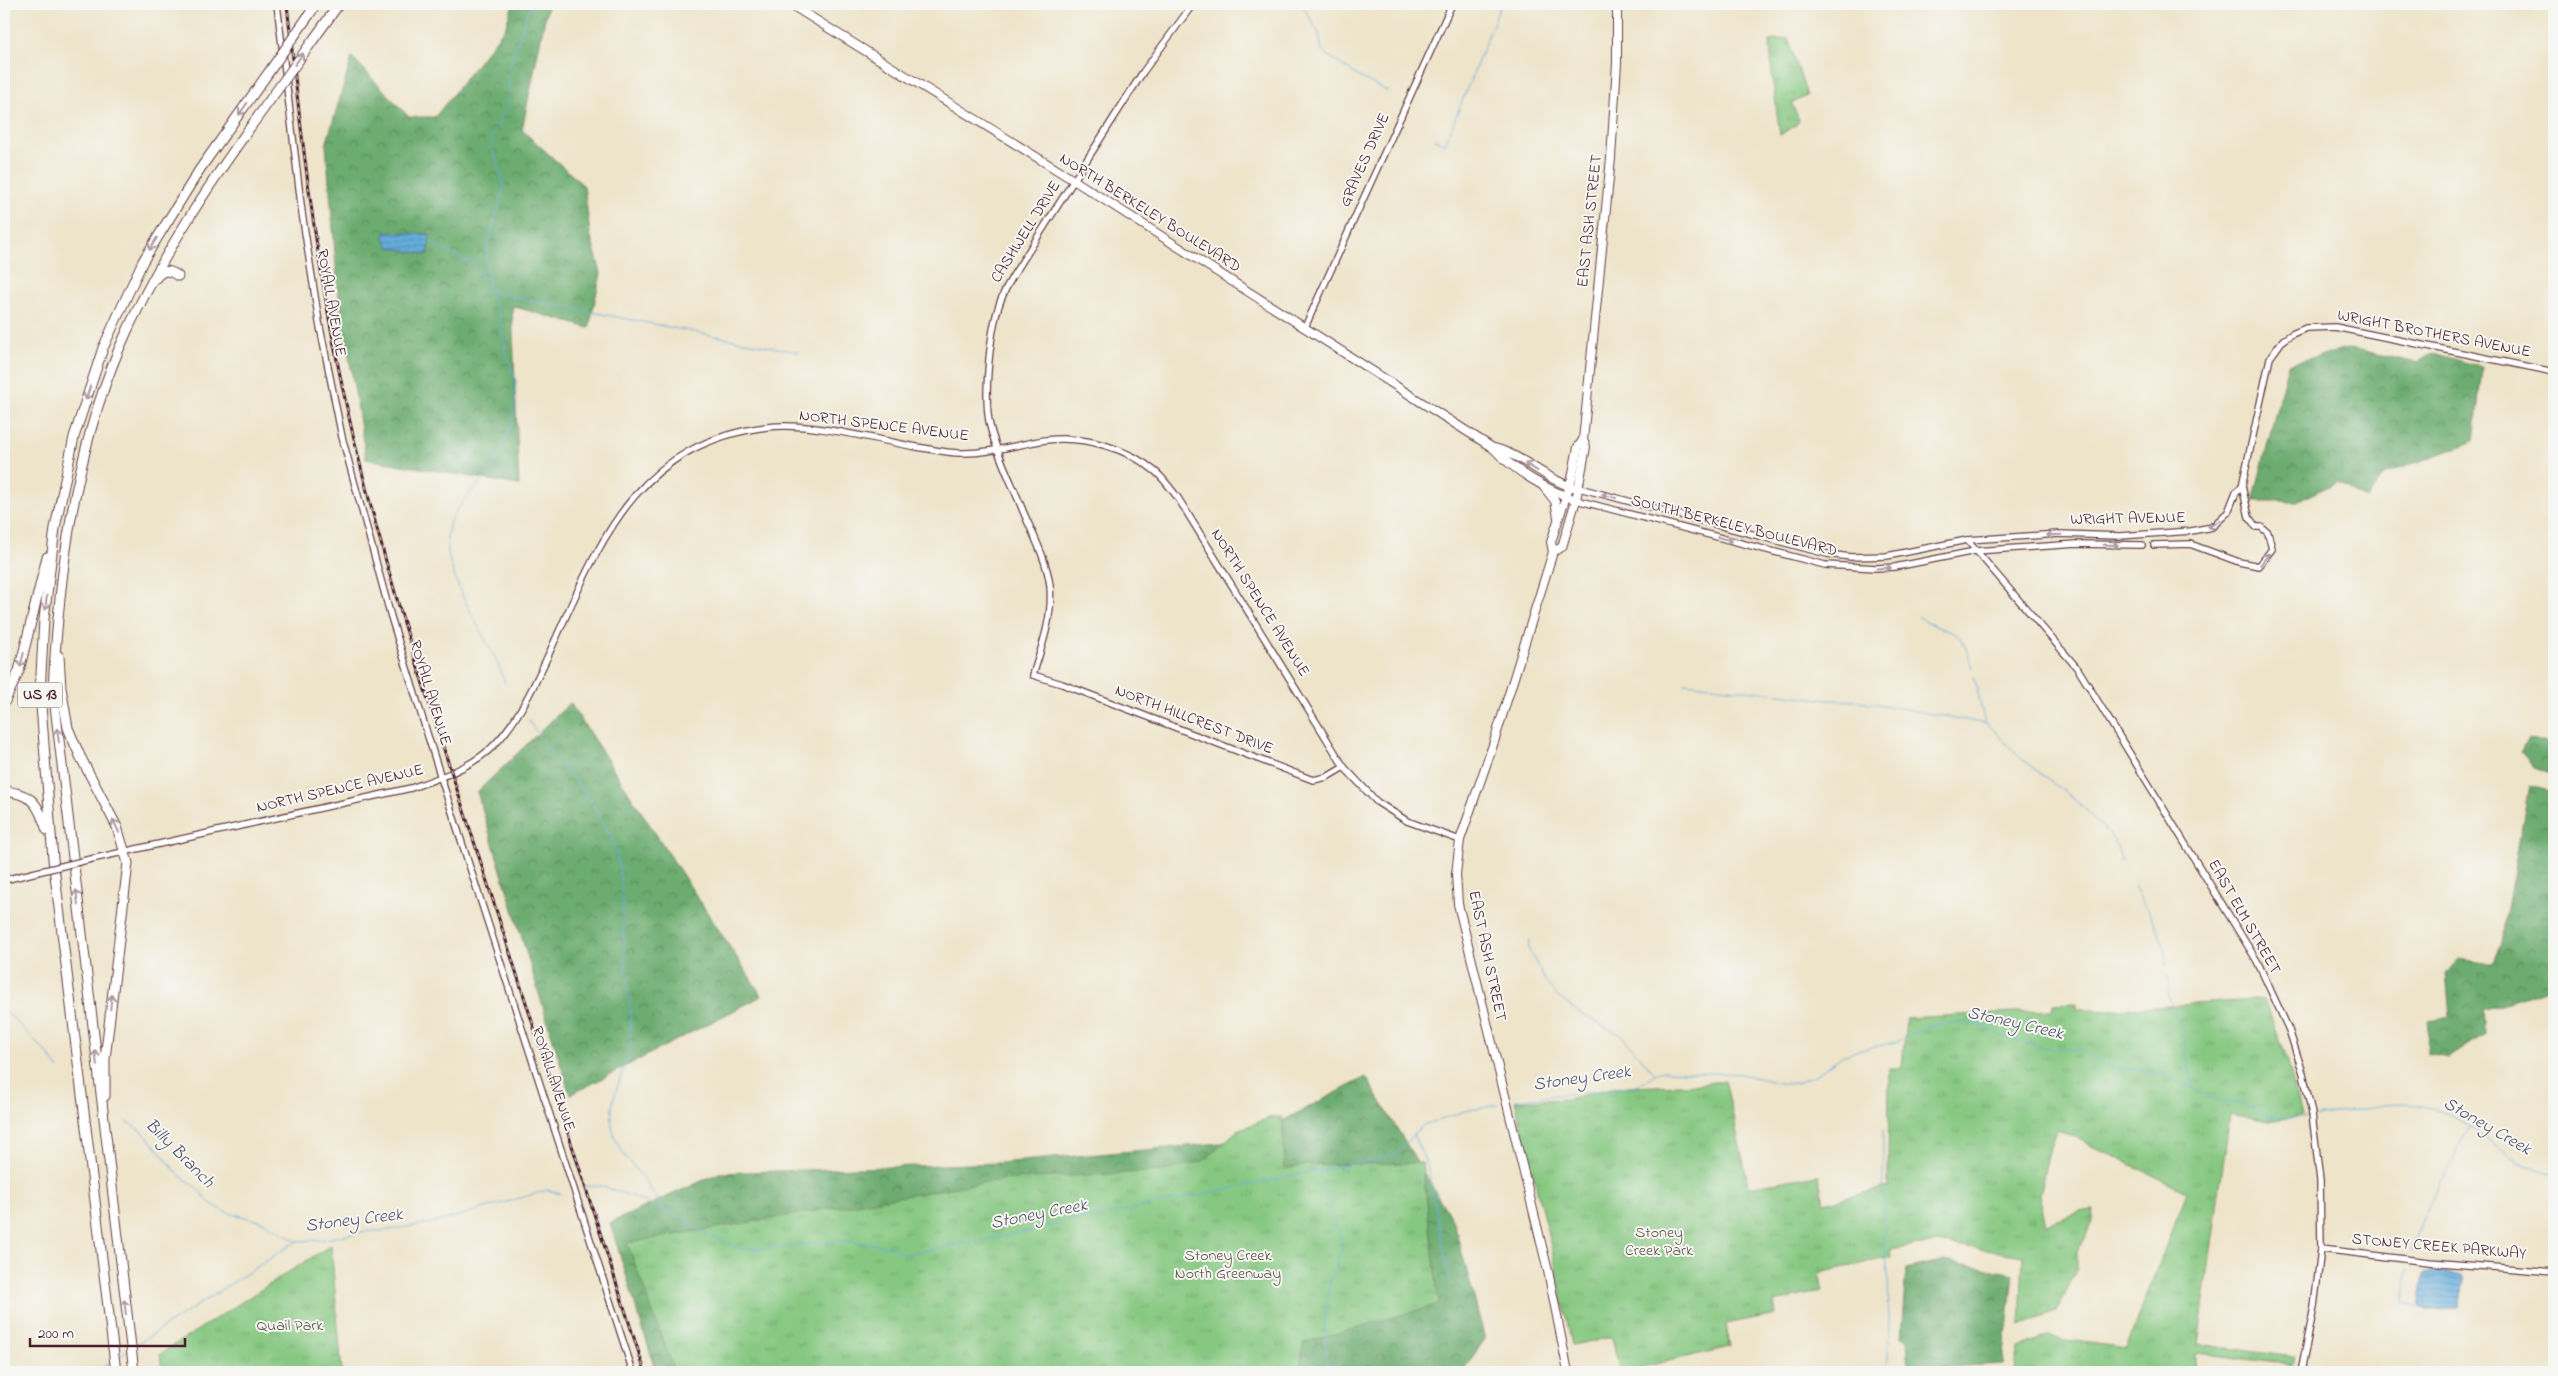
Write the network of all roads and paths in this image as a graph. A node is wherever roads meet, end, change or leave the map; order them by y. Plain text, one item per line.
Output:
1 (277, 4) edge
2 (316, 4) edge
3 (339, 4) edge
4 (790, 4) edge
5 (1193, 4) edge
6 (1452, 4) edge
7 (1617, 4) edge
8 (1075, 181) junction
9 (168, 253) junction
10 (148, 291) junction
11 (1305, 327) junction
12 (2554, 372) edge
13 (1584, 440) junction
14 (1493, 448) junction
15 (998, 450) junction
16 (1540, 483) junction
17 (1570, 486) junction
18 (2242, 486) junction
19 (1579, 488) junction
20 (1566, 497) junction
21 (1576, 500) junction
22 (1558, 520) junction
23 (55, 528) junction
24 (1967, 540) junction
25 (2142, 545) dead end
26 (2154, 545) dead end
27 (1975, 550) junction
28 (1552, 552) junction
29 (57, 615) junction
30 (1033, 675) joint
31 (4, 702) edge
32 (1344, 766) junction
33 (441, 778) junction
34 (4, 791) edge
35 (1460, 840) junction
36 (126, 852) junction
37 (53, 859) junction
38 (4, 880) edge
39 (105, 1138) junction
40 (2321, 1249) junction
41 (2554, 1272) edge
42 (116, 1372) edge
43 (134, 1372) edge
44 (633, 1372) edge
45 (1568, 1372) edge
46 (2301, 1372) edge

1 - 33 street, ROYALL AVENUE
2 -> 23 highway, US 13, bridge
9 -> 3 highway, US 13, bridge
4 - 8 main road, NORTH BERKELEY BOULEVARD
5 - 8 street, CASHWELL DRIVE
6 - 11 street, GRAVES DRIVE
7 - 13 main road, EAST ASH STREET
8 - 11 main road, NORTH BERKELEY BOULEVARD
8 - 15 street, CASHWELL DRIVE
9 - 10 highway, US 13
9 - 10 highway
10 - 29 highway, US 13
11 - 14 main road, NORTH BERKELEY BOULEVARD
12 - 18 street, WRIGHT BROTHERS AVENUE
13 - 17 main road, EAST ASH STREET
13 - 19 main road, EAST ASH STREET
14 - 16 main road, NORTH BERKELEY BOULEVARD
17 -> 14 main road, NORTH BERKELEY BOULEVARD
15 - 30 street, CASHWELL DRIVE
15 - 32 street, NORTH SPENCE AVENUE
15 - 33 street, NORTH SPENCE AVENUE
16 - 20 main road, NORTH BERKELEY BOULEVARD
16 - 22 main road
17 - 19 main road, NORTH BERKELEY BOULEVARD
17 - 20 main road, EAST ASH STREET
18 -> 24 street, WRIGHT AVENUE
26 -> 18 street, WRIGHT AVENUE
19 - 21 main road, EAST ASH STREET
24 -> 19 street, SOUTH BERKELEY BOULEVARD
20 - 21 main road, NORTH BERKELEY BOULEVARD
20 - 22 main road, EAST ASH STREET
21 -> 27 street, SOUTH BERKELEY BOULEVARD
21 - 28 main road, EAST ASH STREET
22 - 28 main road, EAST ASH STREET
23 -> 31 highway
23 -> 37 highway, US 13
24 - 27 street, EAST ELM STREET
27 -> 25 street, WRIGHT AVENUE
27 - 40 street, EAST ELM STREET
28 - 35 main road, EAST ASH STREET
36 -> 29 highway
39 -> 29 highway, US 13
30 - 32 street, NORTH HILLCREST DRIVE
32 - 35 street, NORTH SPENCE AVENUE
33 - 36 street, NORTH SPENCE AVENUE
33 - 44 street, ROYALL AVENUE
34 - 37 highway
35 - 45 main road, EAST ASH STREET
36 - 38 street, NORTH SPENCE AVENUE, bridge
39 -> 36 highway
37 - 42 highway, US 13
43 -> 39 highway, US 13
40 - 41 street, STONEY CREEK PARKWAY
40 - 46 street, EAST ELM STREET

